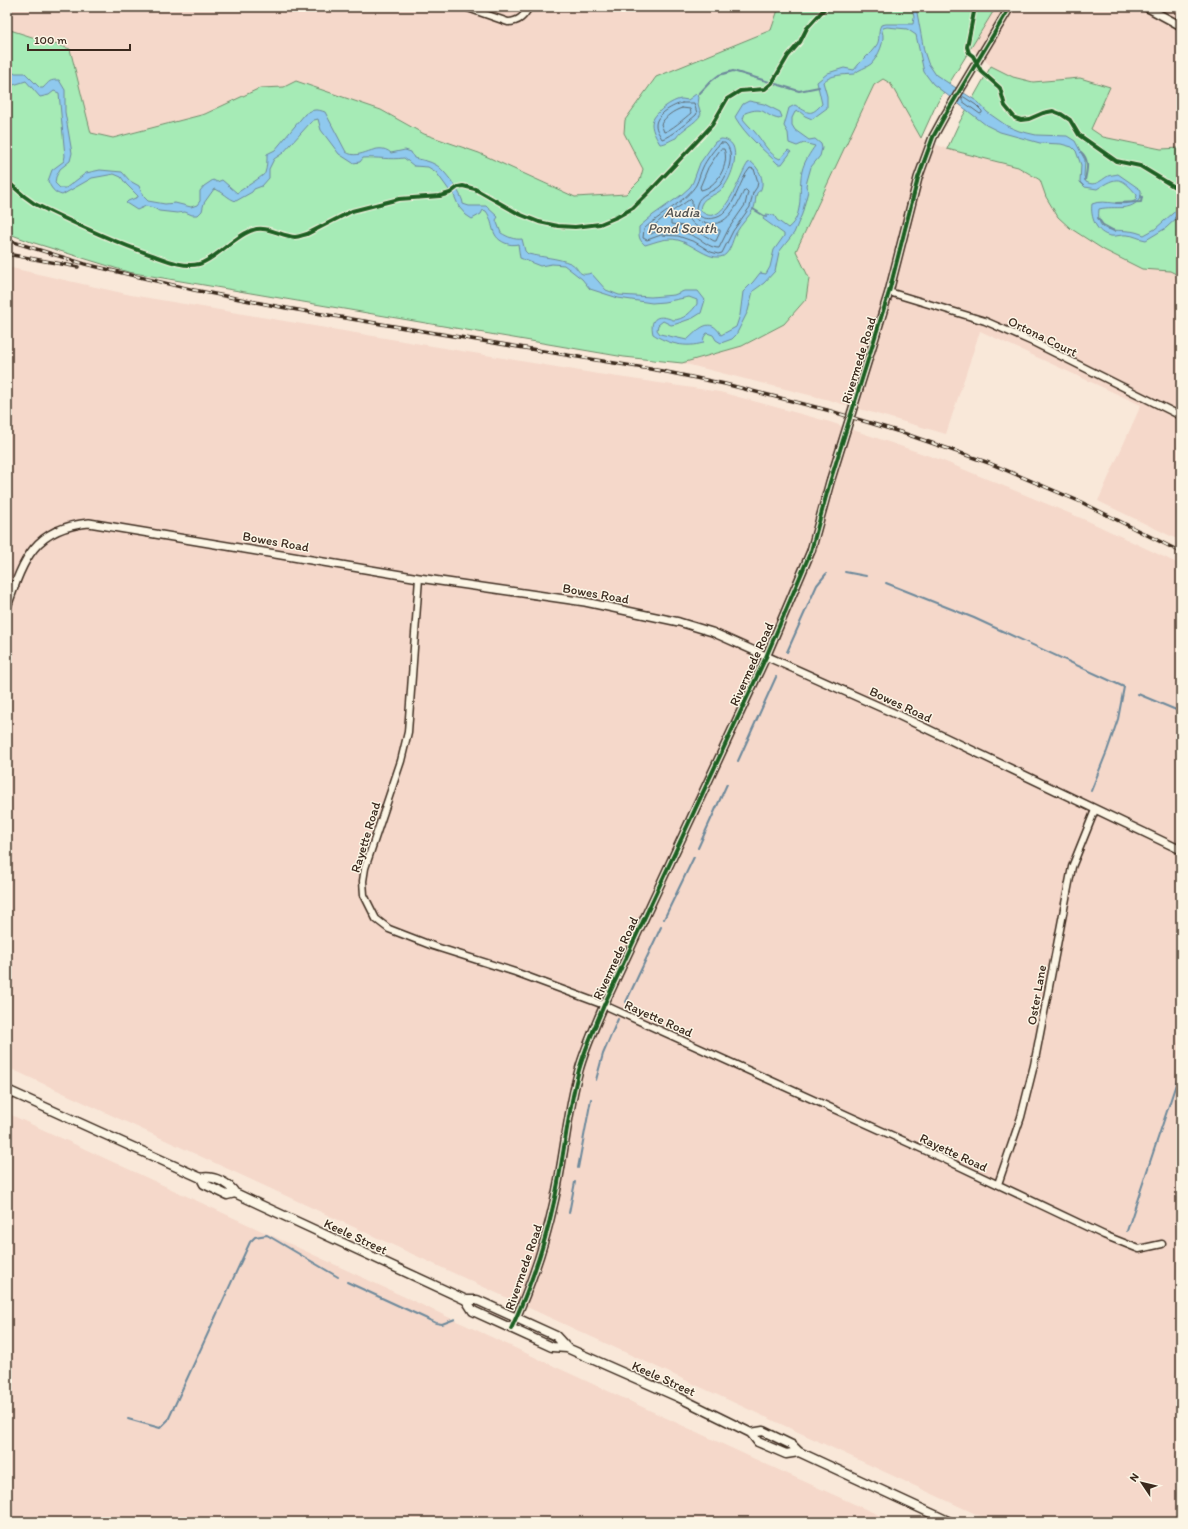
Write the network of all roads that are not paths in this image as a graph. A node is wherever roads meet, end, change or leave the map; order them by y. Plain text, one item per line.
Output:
1 (466, 7) edge
2 (529, 7) edge
3 (1010, 7) edge
4 (1146, 7) edge
5 (1181, 26) edge
6 (889, 292) junction
7 (1181, 416) edge
8 (419, 578) junction
9 (7, 607) edge
10 (766, 657) junction
11 (1095, 810) junction
12 (1181, 850) edge
13 (604, 1005) junction
14 (7, 1090) edge
15 (998, 1184) junction
16 (1162, 1244) dead end
17 (466, 1300) junction
18 (516, 1319) junction
19 (511, 1329) junction
20 (567, 1348) junction
21 (751, 1433) junction
22 (799, 1452) junction
23 (950, 1522) edge

1 - 2 street
3 - 6 street, Rivermede Road
4 - 5 street
6 - 7 street, Ortona Court
6 - 10 street, Rivermede Road
8 - 9 street, Bowes Road
8 - 10 street, Bowes Road
8 - 13 street, Rayette Road
10 - 11 street, Bowes Road
10 - 13 street, Rivermede Road
11 - 12 street, Bowes Road
11 - 15 street, Oster Lane
13 - 15 street, Rayette Road
13 - 18 street, Rivermede Road
14 - 17 main road, Keele Street
15 - 16 street, Rayette Road
17 - 18 main road, Keele Street
17 - 19 main road, Keele Street
18 - 19 street, Rivermede Road
18 - 20 main road, Keele Street
19 - 20 main road, Keele Street
20 - 21 main road, Keele Street
21 - 22 main road, Keele Street
21 - 22 main road, Keele Street
22 - 23 main road, Keele Street

